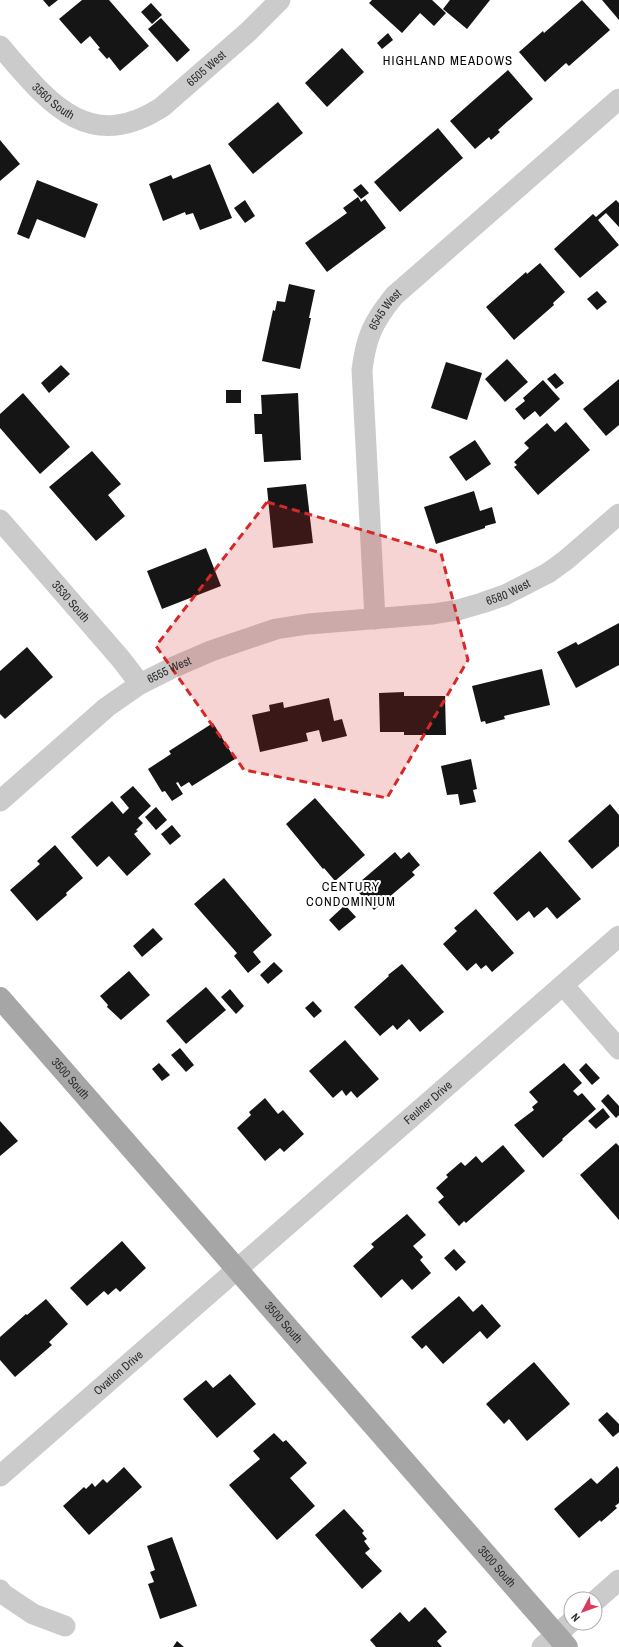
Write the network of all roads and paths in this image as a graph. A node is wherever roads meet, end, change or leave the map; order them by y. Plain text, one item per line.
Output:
1 (280, 0) edge
2 (0, 46) edge
3 (619, 99) edge
4 (124, 124) joint
5 (619, 514) edge
6 (0, 520) edge
7 (375, 619) junction
8 (140, 684) junction
9 (0, 801) edge
10 (619, 936) edge
11 (563, 985) junction
12 (0, 998) edge
13 (619, 1049) edge
14 (238, 1270) junction
15 (0, 1476) edge
16 (619, 1580) edge
17 (0, 1590) edge
18 (603, 1594) edge
19 (65, 1626) dead end
20 (559, 1638) edge

1 - 4 street, 6505 West
2 - 4 street, 3560 South
3 - 7 street, 6545 West
5 - 7 street, 6580 West
6 - 8 street, 3530 South
7 - 8 street, 6555 West
8 - 9 street, 6555 West
10 - 11 street, Feulner Drive
11 - 13 street
11 - 14 street, Feulner Drive
12 - 14 main road, 3500 South
14 - 15 street, Ovation Drive
14 - 20 main road, 3500 South
16 - 18 street
17 - 19 street

